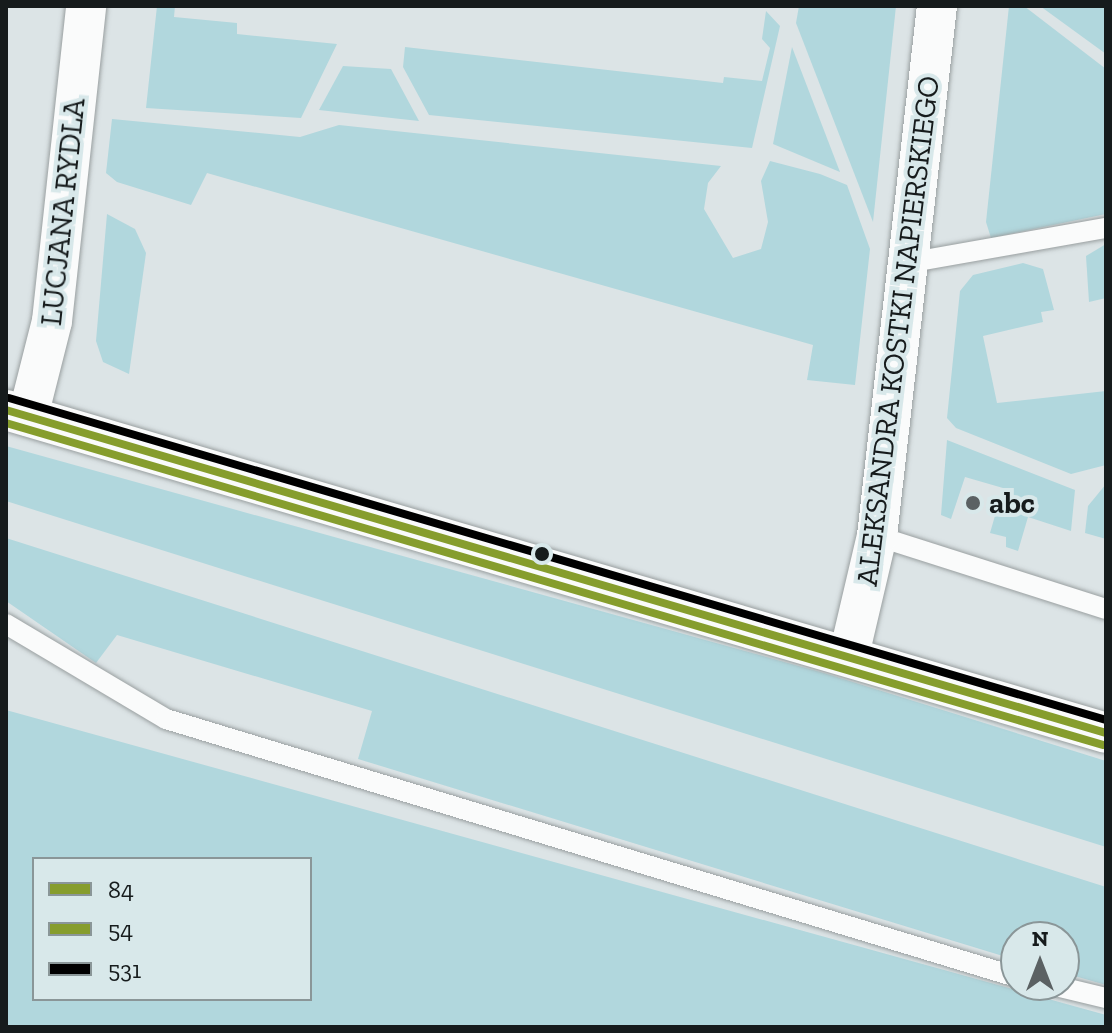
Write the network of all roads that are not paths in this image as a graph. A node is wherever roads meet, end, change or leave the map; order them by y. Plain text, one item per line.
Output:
1 (86, 6) edge
2 (937, 6) edge
3 (1106, 228) edge
4 (907, 263) junction
5 (17, 413) edge
6 (877, 536) junction
7 (1106, 609) edge
8 (6, 624) edge
9 (849, 655) junction
10 (1106, 733) edge
11 (1000, 972) edge
12 (1080, 992) edge
13 (1106, 998) edge

1 - 5 street, LUCJANA RYDLA
2 - 4 street, ALEKSANDRA KOSTKI NAPIERSKIEGO
3 - 4 lane
4 - 6 street, ALEKSANDRA KOSTKI NAPIERSKIEGO
5 - 9 street
6 - 7 lane
6 - 9 street, ALEKSANDRA KOSTKI NAPIERSKIEGO
8 - 11 lane
9 - 10 street
12 - 13 lane

